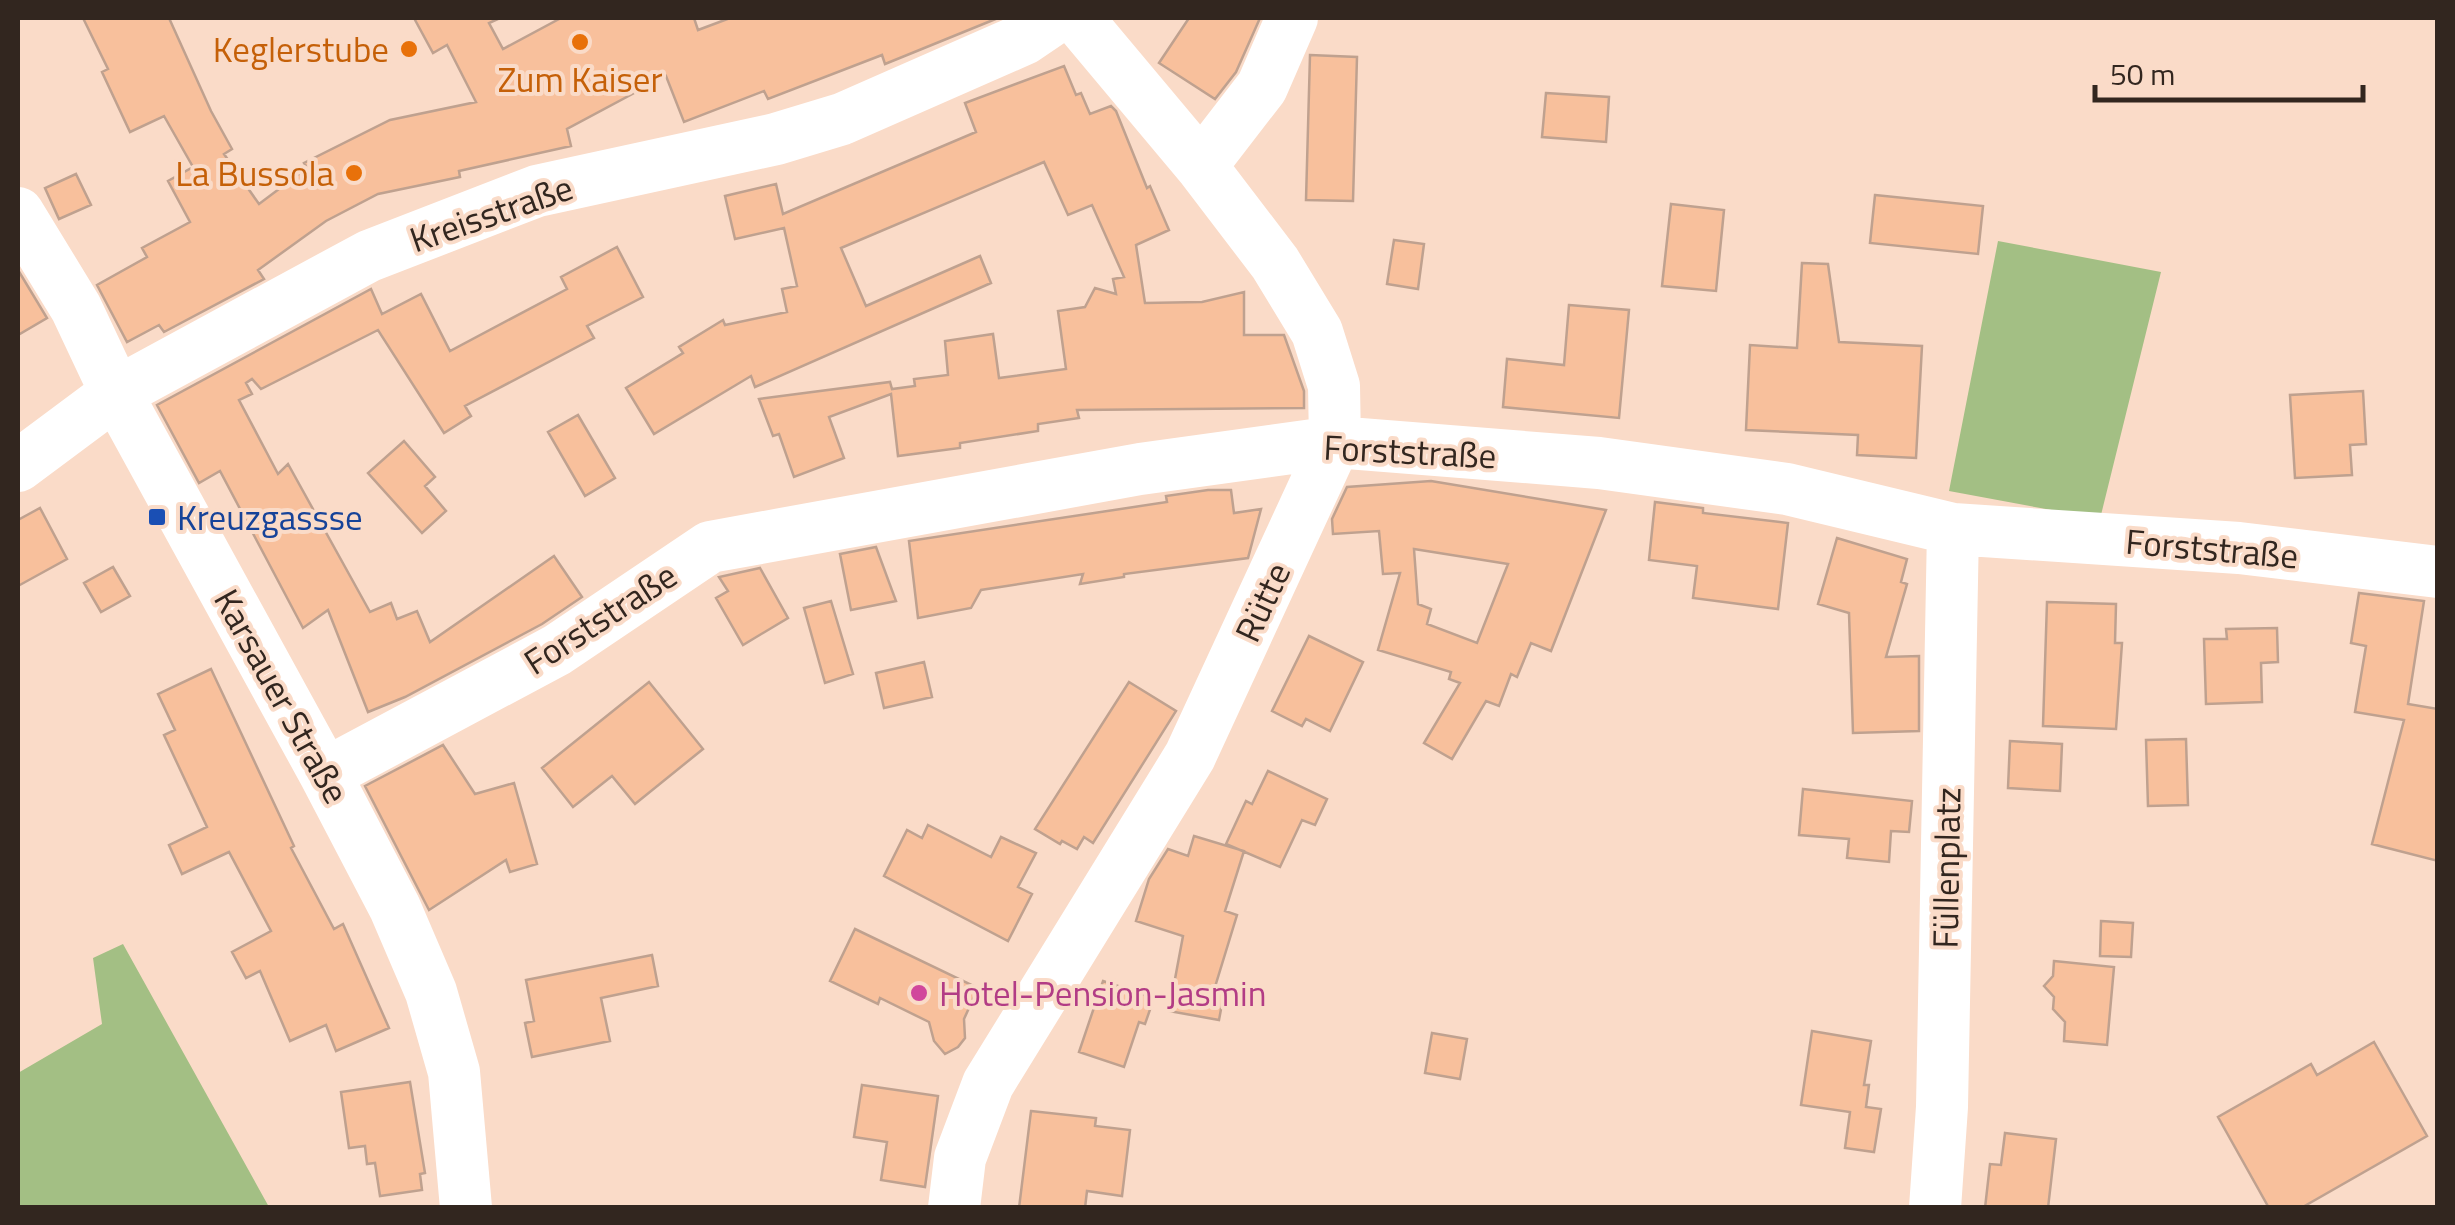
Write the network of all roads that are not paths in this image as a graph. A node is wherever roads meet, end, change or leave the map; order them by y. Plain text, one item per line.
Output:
1 (1054, 18) edge
2 (1078, 18) edge
3 (1292, 18) edge
4 (1201, 166) junction
5 (18, 213) edge
6 (116, 393) junction
7 (1336, 442) junction
8 (18, 466) edge
9 (1953, 529) junction
10 (2438, 572) edge
11 (326, 774) junction
12 (466, 1208) edge
13 (954, 1208) edge
14 (1936, 1208) edge

1 - 6 street, Kreisstraße
2 - 4 street, Rütte
3 - 4 street
4 - 7 street, Rütte
5 - 6 street, Karsauer Straße
6 - 8 street, Kreisstraße
6 - 11 street, Karsauer Straße
7 - 9 street, Forststraße
7 - 11 street, Forststraße
7 - 13 street, Rütte
9 - 10 street, Forststraße
9 - 14 street, Füllenplatz
11 - 12 street, Karsauer Straße

